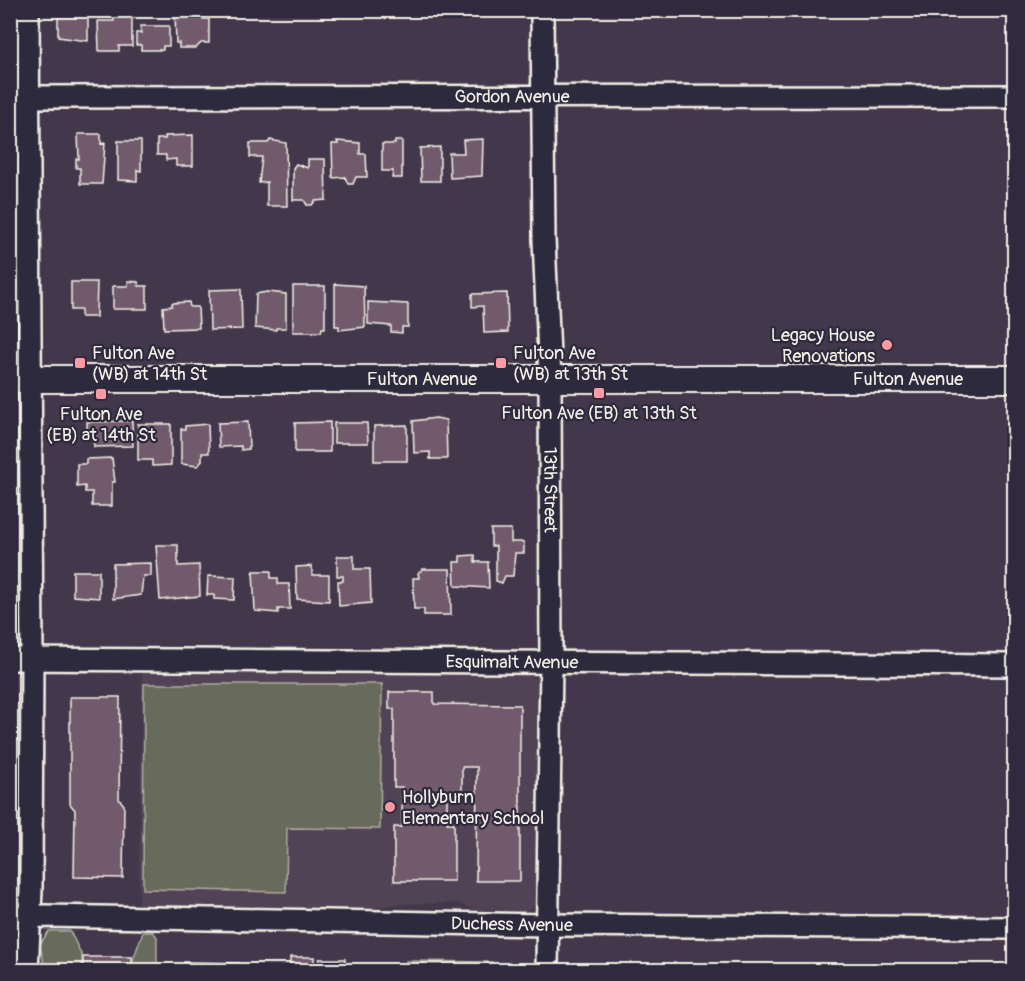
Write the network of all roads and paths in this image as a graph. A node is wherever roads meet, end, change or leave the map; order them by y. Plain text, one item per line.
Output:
1 (28, 10) edge
2 (542, 10) edge
3 (543, 96) junction
4 (1014, 96) edge
5 (20, 97) edge
6 (21, 379) edge
7 (550, 379) junction
8 (1014, 379) edge
9 (10, 659) edge
10 (32, 659) junction
11 (551, 662) junction
12 (1014, 664) edge
13 (20, 918) edge
14 (548, 925) junction
15 (1014, 928) edge
16 (27, 970) edge
17 (547, 970) edge

1 - 5 street
2 - 3 street, 13th Street
3 - 4 street, Gordon Avenue
3 - 5 street, Gordon Avenue
3 - 7 street, 13th Street
5 - 6 street
6 - 7 street, Fulton Avenue
6 - 10 street
7 - 8 street, Fulton Avenue
7 - 11 street, 13th Street
9 - 10 street, Esquimalt Avenue
10 - 11 street, Esquimalt Avenue
10 - 13 street
11 - 12 street, Esquimalt Avenue
11 - 14 street, 13th Street
13 - 14 street, Duchess Avenue
13 - 16 street
14 - 15 street, Duchess Avenue
14 - 17 street, 13th Street

